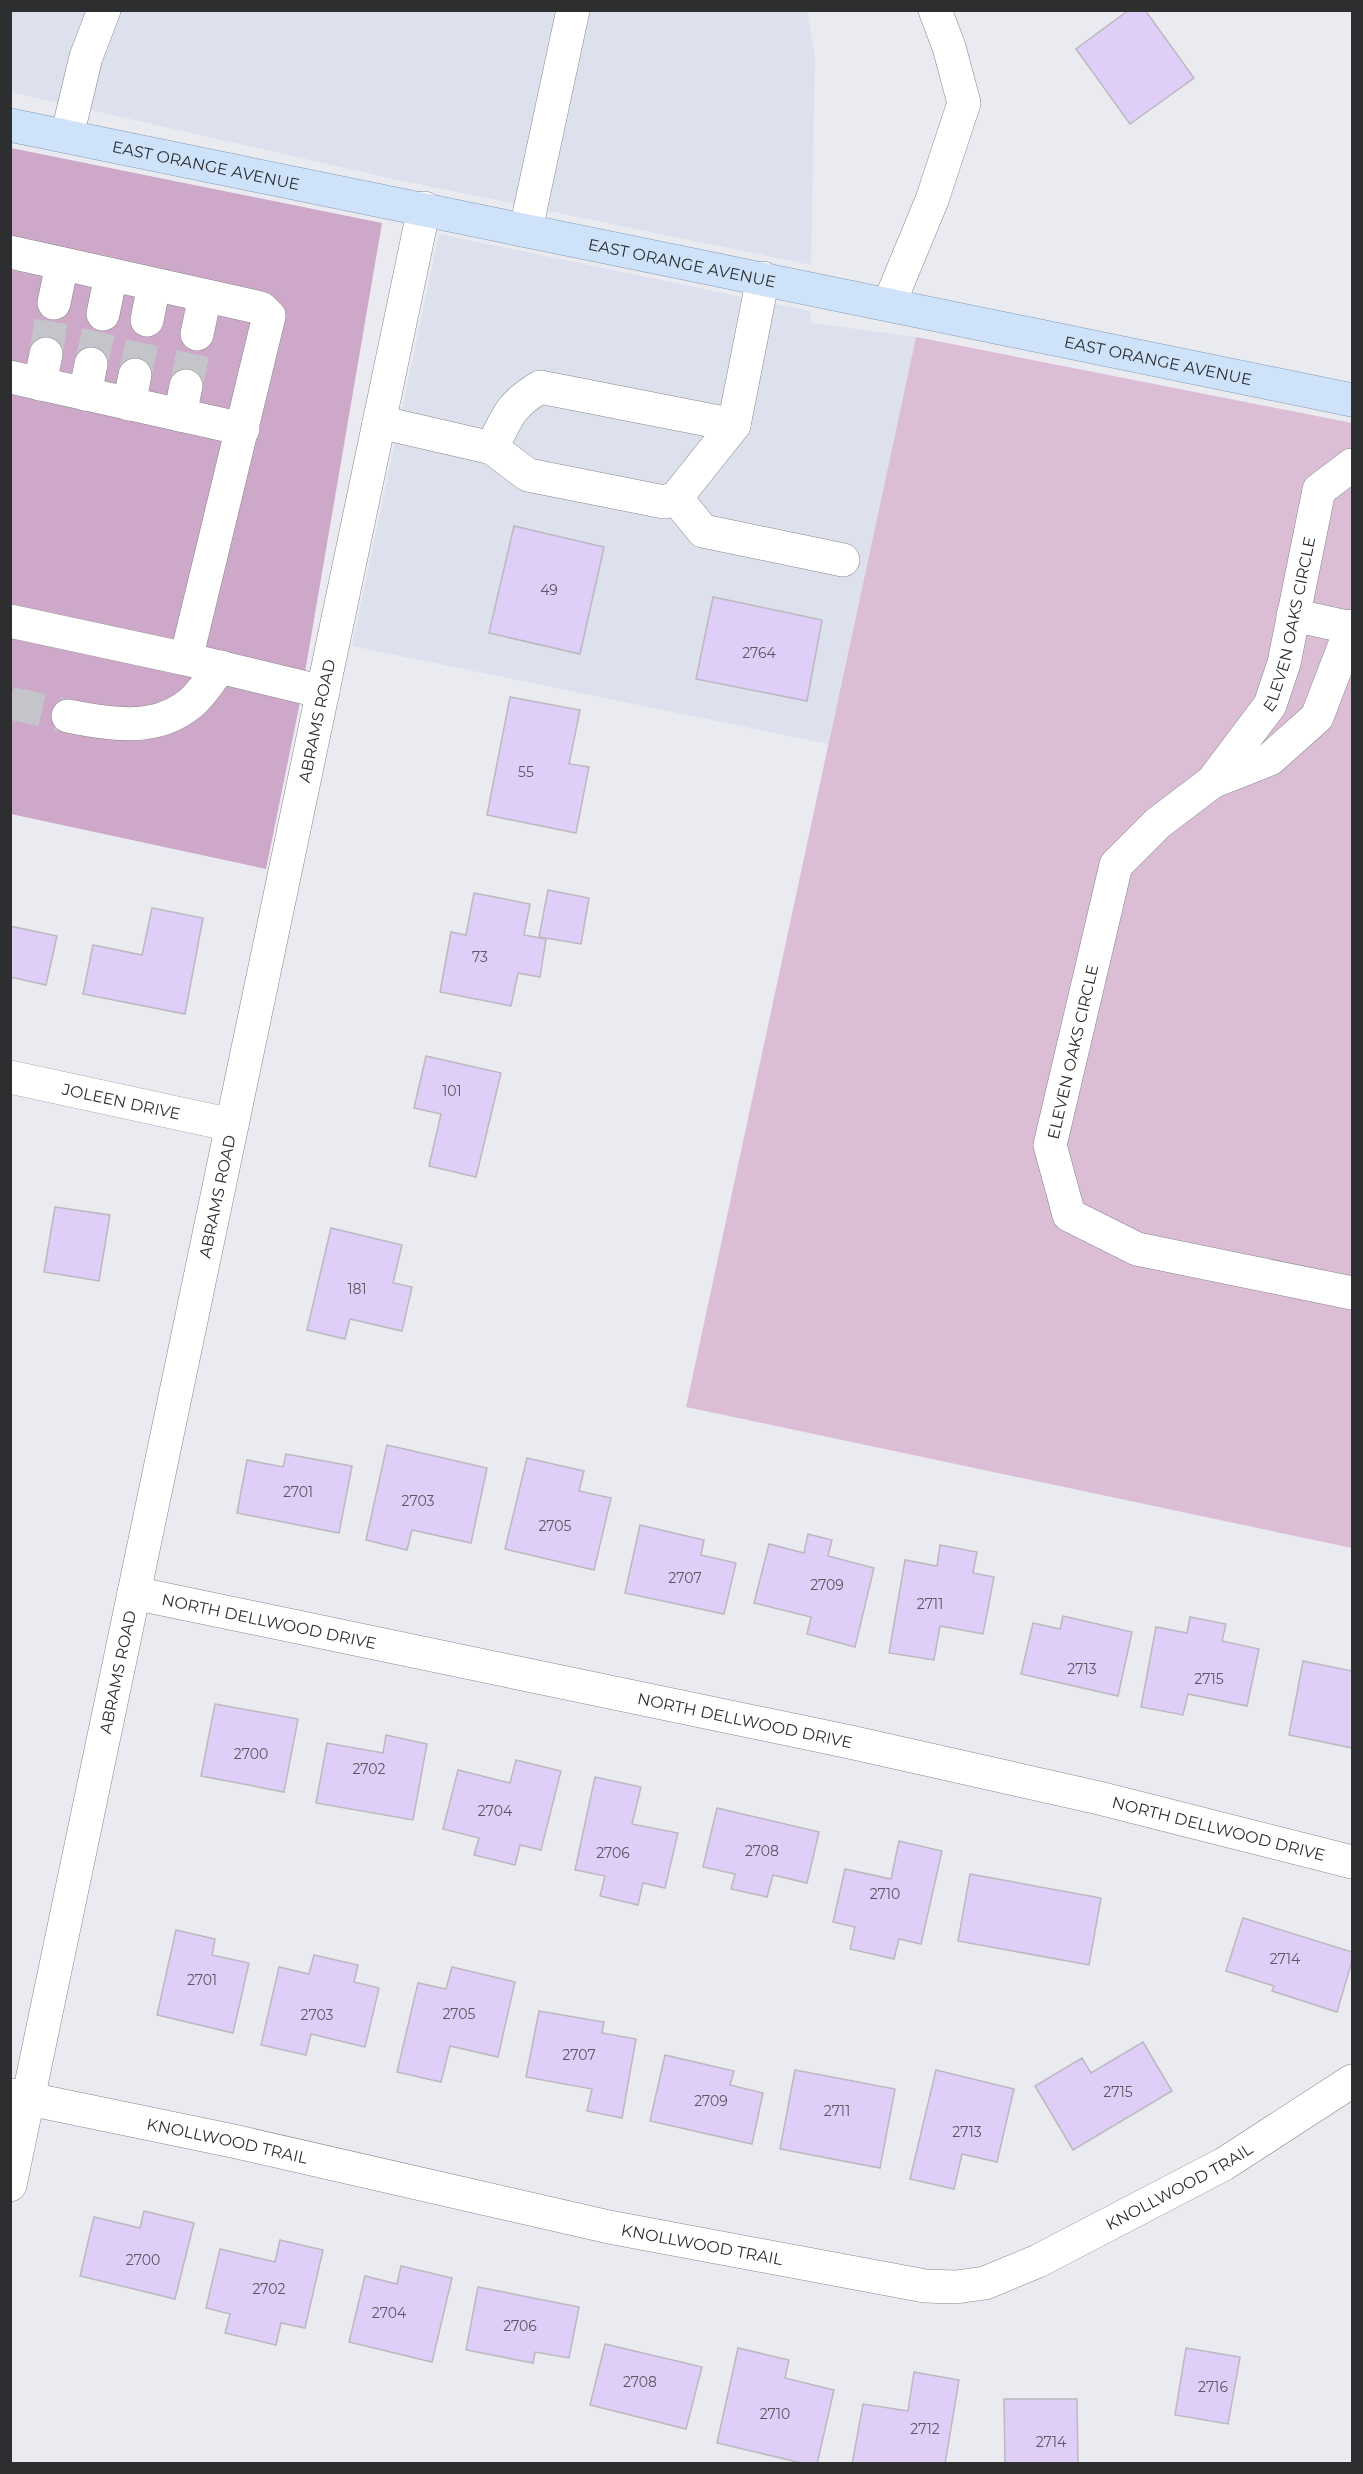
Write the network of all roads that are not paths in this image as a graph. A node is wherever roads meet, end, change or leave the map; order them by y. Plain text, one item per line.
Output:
1 (104, 10) edge
2 (573, 10) edge
3 (935, 10) edge
4 (10, 125) edge
5 (67, 136) junction
6 (424, 208) junction
7 (526, 229) junction
8 (10, 252) edge
9 (62, 264) junction
10 (111, 275) junction
11 (763, 278) junction
12 (154, 285) junction
13 (205, 296) junction
14 (54, 303) tunnel mouth
15 (889, 304) junction
16 (103, 314) tunnel mouth
17 (147, 320) tunnel mouth
18 (197, 334) tunnel mouth
19 (32, 372) edge
20 (1353, 400) edge
21 (379, 422) junction
22 (734, 425) junction
23 (243, 429) junction
24 (492, 448) junction
25 (1353, 465) edge
26 (676, 498) junction
27 (843, 560) dead end
28 (1293, 615) junction
29 (10, 621) edge
30 (1352, 627) edge
31 (186, 659) junction
32 (221, 667) junction
33 (323, 692) junction
34 (68, 716) tunnel mouth
35 (1212, 782) junction
36 (10, 1077) edge
37 (232, 1125) junction
38 (1353, 1293) edge
39 (134, 1593) junction
40 (1353, 1862) edge
41 (1353, 2081) edge
42 (20, 2097) edge
43 (10, 2185) edge

1 - 5 street
2 - 7 street
3 - 15 street
4 - 5 main road, EAST ORANGE AVENUE
5 - 6 main road, EAST ORANGE AVENUE
6 - 7 main road, EAST ORANGE AVENUE
6 - 21 street, ABRAMS ROAD
7 - 11 main road, EAST ORANGE AVENUE
8 - 9 street
9 - 10 street
9 - 14 street
10 - 12 street
10 - 16 street
11 - 15 main road, EAST ORANGE AVENUE
11 - 22 street
12 - 13 street
12 - 17 street
13 - 18 street
13 - 23 street
15 - 20 main road, EAST ORANGE AVENUE
19 - 23 street
21 - 24 street
21 - 33 street, ABRAMS ROAD
22 - 24 street
22 - 26 street
23 - 31 street
24 - 26 street
25 - 28 street, ELEVEN OAKS CIRCLE
26 - 27 street
28 - 30 street
28 - 35 street, ELEVEN OAKS CIRCLE
29 - 31 street
30 - 35 street, ELEVEN OAKS CIRCLE
31 - 32 street
32 - 33 street
32 - 34 street
33 - 37 street, ABRAMS ROAD
35 - 38 street, ELEVEN OAKS CIRCLE
36 - 37 street, JOLEEN DRIVE
37 - 39 street, ABRAMS ROAD
39 - 40 street, NORTH DELLWOOD DRIVE
39 - 42 street, ABRAMS ROAD
41 - 42 street, KNOLLWOOD TRAIL
42 - 43 street, ABRAMS ROAD

